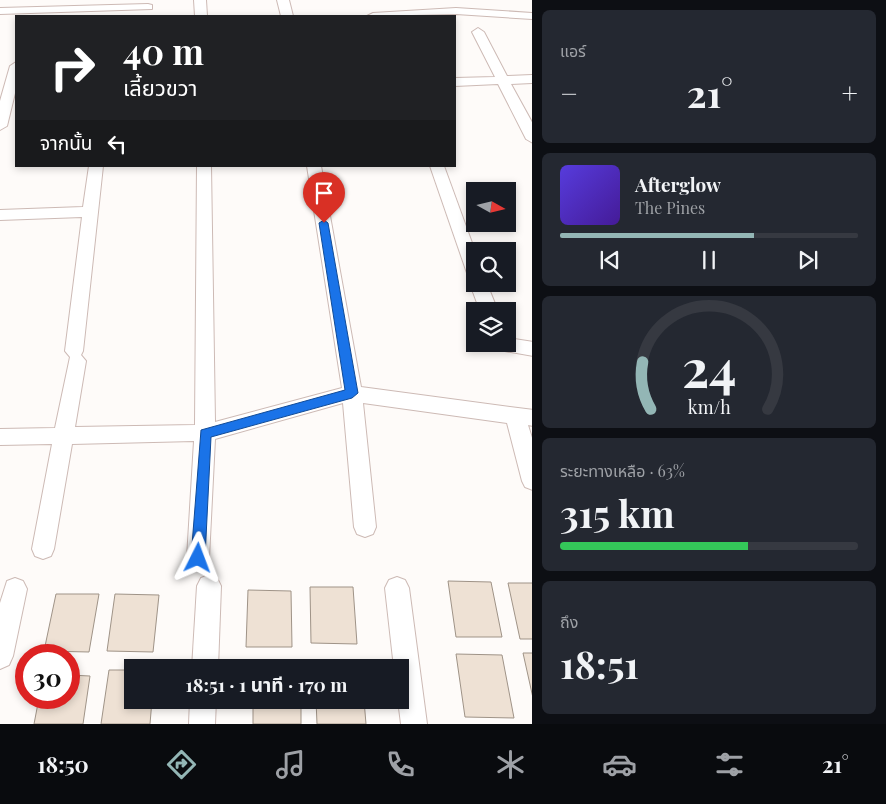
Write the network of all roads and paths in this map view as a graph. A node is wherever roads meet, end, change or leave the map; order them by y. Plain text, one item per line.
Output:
1 (200, 0) edge
2 (283, 0) edge
3 (457, 0) edge
4 (148, 7) dead end
5 (116, 8) edge
6 (31, 9) edge
7 (0, 11) edge
8 (464, 11) junction
9 (376, 13) edge
10 (201, 15) edge
11 (287, 15) edge
12 (532, 16) edge
13 (478, 32) dead end
14 (15, 70) edge
15 (502, 80) junction
16 (532, 80) edge
17 (456, 82) edge
18 (8, 97) edge
19 (0, 126) edge
20 (532, 139) edge
21 (96, 167) edge
22 (204, 167) edge
23 (314, 167) edge
24 (437, 167) edge
25 (89, 212) junction
26 (0, 215) edge
27 (466, 248) edge
28 (516, 346) edge
29 (532, 349) edge
30 (352, 393) junction
31 (523, 417) edge
32 (205, 433) junction
33 (64, 436) junction
34 (0, 438) edge
35 (532, 481) edge
36 (365, 526) dead end
37 (43, 549) dead end
38 (198, 558) dead end
39 (209, 586) dead end
40 (15, 588) dead end
41 (397, 588) dead end
42 (0, 656) edge
43 (205, 659) edge
44 (203, 709) edge
45 (202, 724) edge
46 (414, 724) edge

1 - 10 street
2 - 11 street
3 - 8 street
4 - 5 street
5 - 6 street
6 - 7 street
8 - 9 street
8 - 12 street
13 - 15 street
14 - 18 street
15 - 16 street
15 - 17 street
15 - 20 street
18 - 19 street
21 - 25 street
22 - 32 street
23 - 30 street
24 - 27 street
25 - 26 street
25 - 33 street
28 - 29 street
30 - 31 street
30 - 32 street
30 - 36 street
31 - 35 street
32 - 33 street
32 - 38 street
33 - 34 street
33 - 37 street
39 - 43 street
40 - 42 street
41 - 46 street
44 - 45 street

